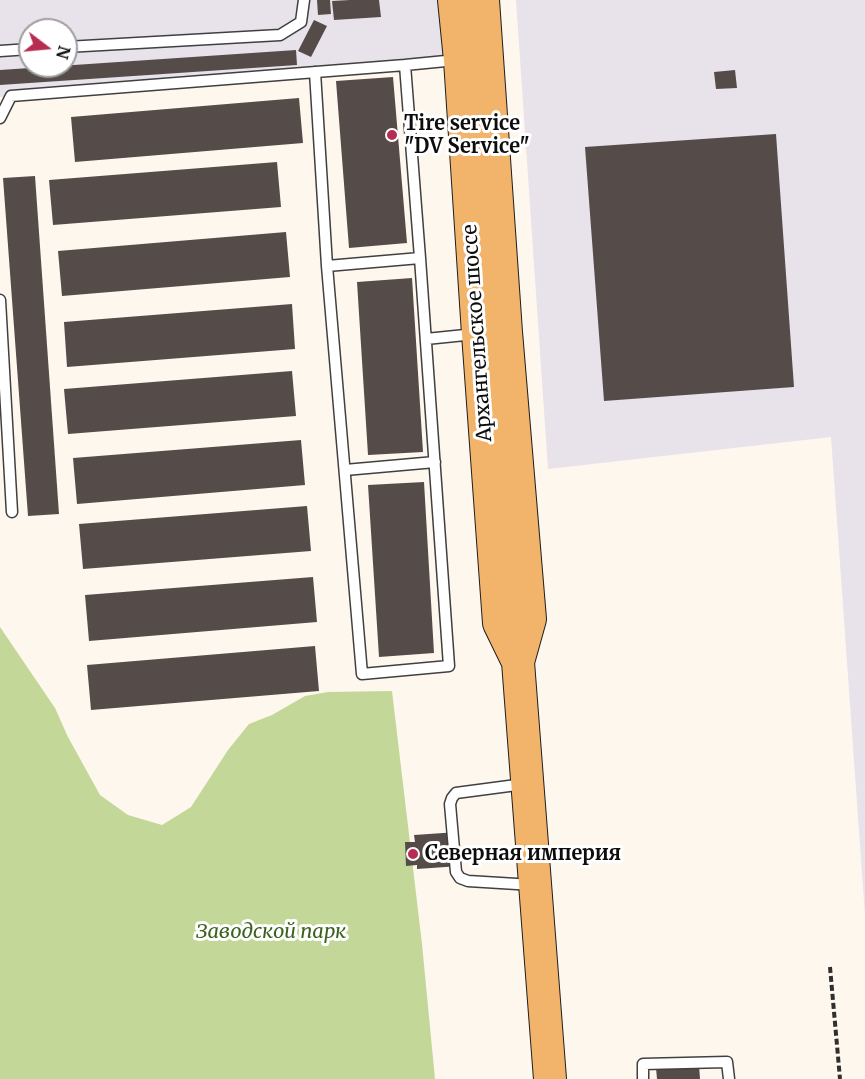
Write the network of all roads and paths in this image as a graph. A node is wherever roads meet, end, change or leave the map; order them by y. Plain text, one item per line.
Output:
1 (304, 0) edge
2 (454, 0) edge
3 (483, 0) edge
4 (78, 46) edge
5 (18, 50) edge
6 (0, 51) edge
7 (474, 58) junction
8 (405, 66) junction
9 (315, 72) junction
10 (0, 118) edge
11 (420, 258) junction
12 (327, 266) junction
13 (0, 300) edge
14 (492, 333) junction
15 (426, 339) junction
16 (435, 462) junction
17 (345, 470) junction
18 (12, 512) dead end
19 (527, 784) junction
20 (535, 885) junction
21 (830, 967) dead end
22 (550, 1079) edge
23 (643, 1079) edge
24 (729, 1079) edge
25 (840, 1079) edge

1 - 4 lane
2 - 7 main road, Архангельское шоссе
3 - 7 main road, Архангельское шоссе
5 - 6 lane
7 - 8 lane
7 - 14 main road, Архангельское шоссе
8 - 9 lane
8 - 11 lane
9 - 10 lane
9 - 12 lane
11 - 12 lane
11 - 15 lane
12 - 17 lane
13 - 18 lane
14 - 15 lane
14 - 19 main road, Архангельское шоссе
15 - 16 lane
16 - 17 lane
16 - 17 lane
19 - 20 main road, Архангельское шоссе
19 - 20 lane
20 - 22 main road, Архангельское шоссе
21 - 25 path
23 - 24 lane

